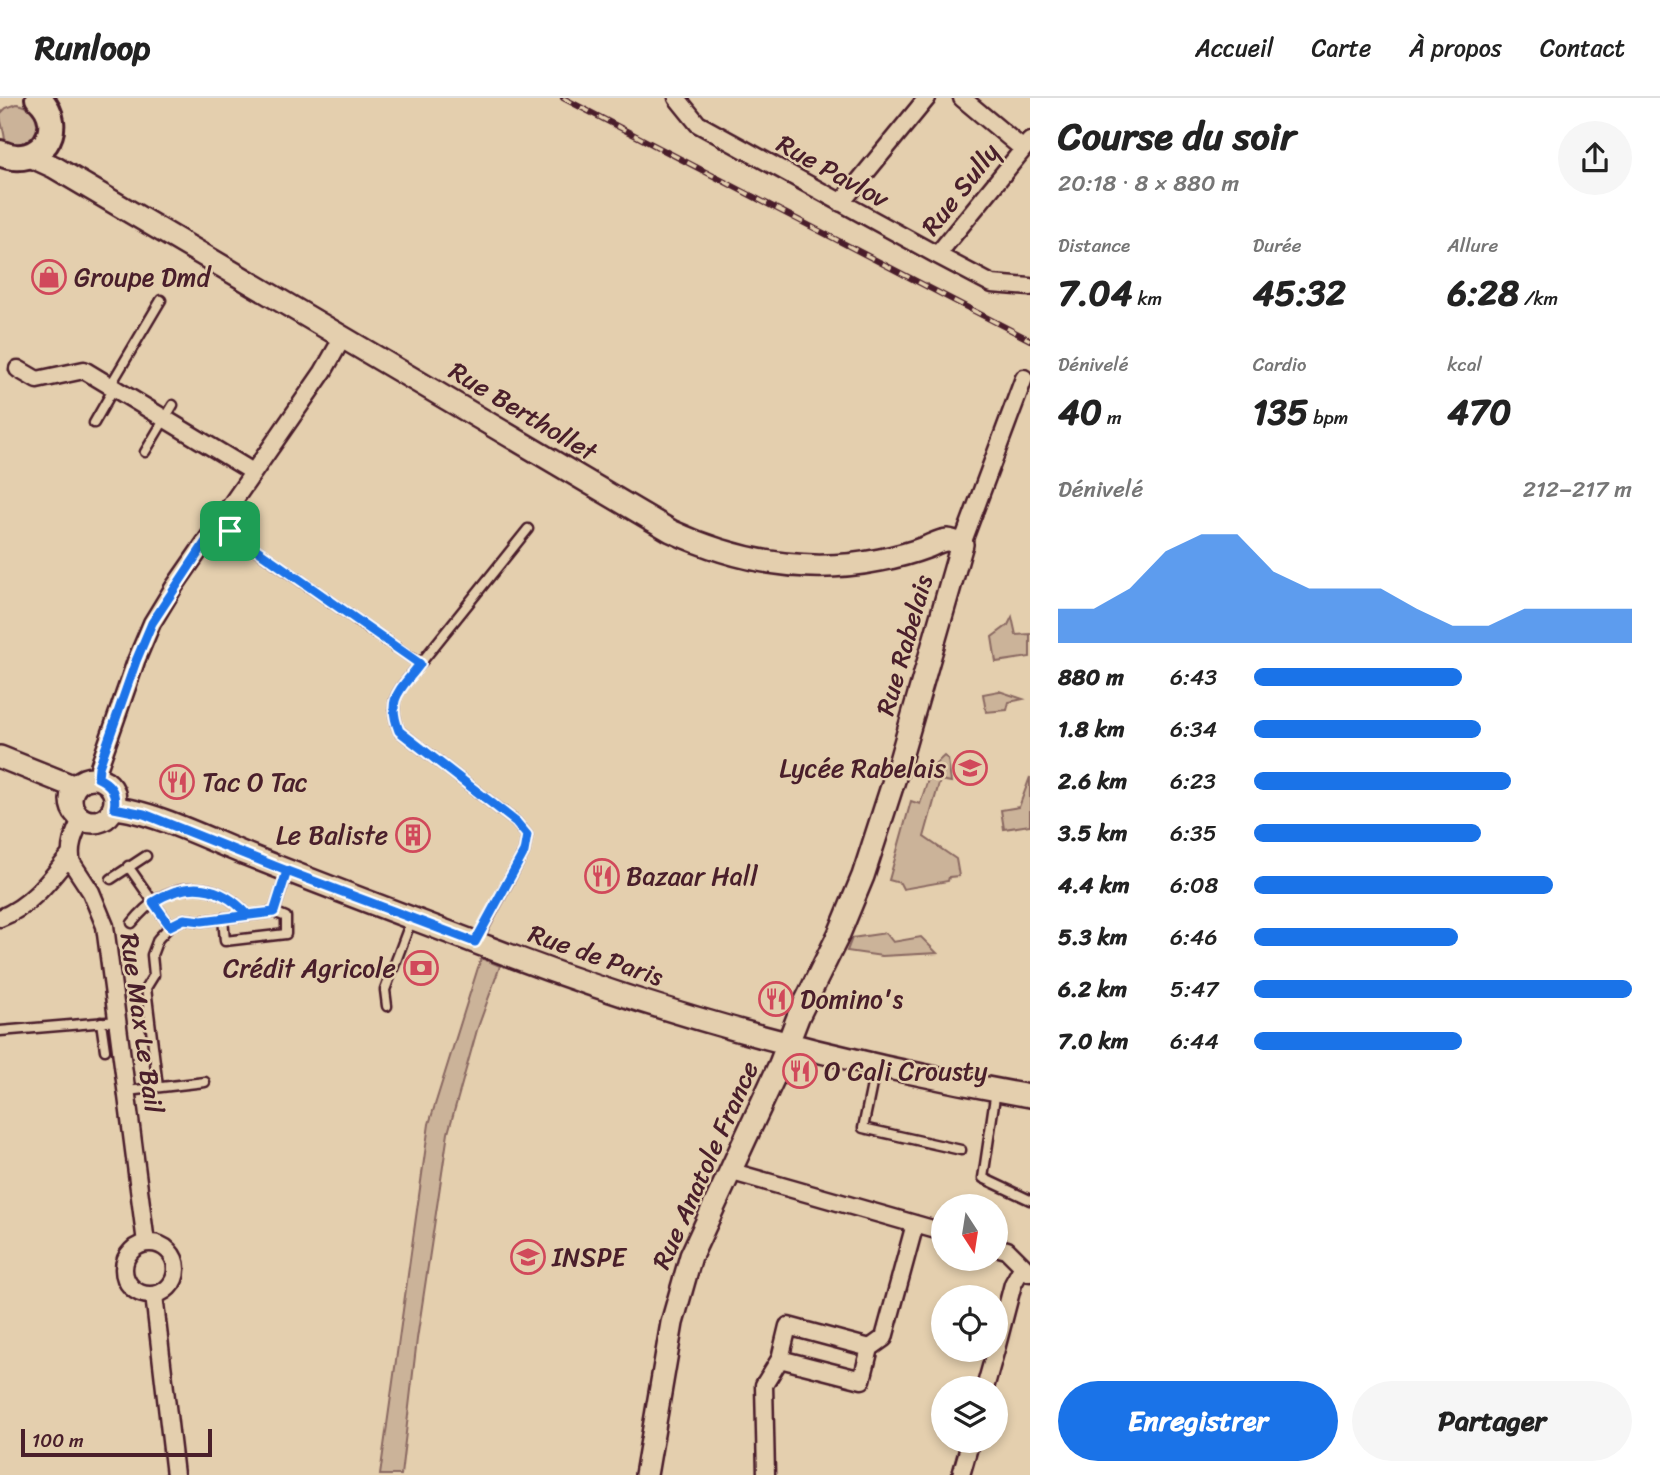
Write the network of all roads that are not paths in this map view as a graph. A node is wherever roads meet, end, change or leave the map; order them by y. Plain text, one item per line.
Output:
1 (677, 98) edge
2 (928, 98) edge
3 (962, 98) edge
4 (47, 110) edge
5 (1027, 145) edge
6 (12, 159) edge
7 (88, 187) junction
8 (841, 203) junction
9 (937, 255) junction
10 (1030, 287) edge
11 (161, 300) dead end
12 (343, 337) junction
13 (18, 369) dead end
14 (1024, 378) dead end
15 (112, 387) junction
16 (169, 412) junction
17 (94, 423) dead end
18 (145, 452) dead end
19 (253, 472) junction
20 (218, 523) junction
21 (528, 529) dead end
22 (962, 544) junction
23 (420, 664) junction
24 (0, 757) edge
25 (98, 778) junction
26 (75, 787) junction
27 (114, 808) junction
28 (81, 820) junction
29 (70, 855) junction
30 (146, 856) dead end
31 (128, 866) junction
32 (287, 871) junction
33 (111, 879) dead end
34 (153, 902) junction
35 (274, 912) junction
36 (248, 915) junction
37 (223, 918) junction
38 (412, 918) junction
39 (0, 919) edge
40 (132, 923) dead end
41 (170, 926) junction
42 (475, 942) junction
43 (387, 1006) dead end
44 (110, 1021) junction
45 (0, 1031) edge
46 (788, 1044) junction
47 (105, 1050) dead end
48 (876, 1065) junction
49 (205, 1082) dead end
50 (158, 1087) junction
51 (996, 1090) junction
52 (127, 1091) junction
53 (1030, 1096) edge
54 (961, 1150) dead end
55 (729, 1171) junction
56 (1030, 1200) edge
57 (915, 1224) junction
58 (931, 1229) edge
59 (146, 1243) junction
60 (1008, 1251) edge
61 (1027, 1269) edge
62 (154, 1295) junction
63 (1008, 1303) edge
64 (870, 1348) junction
65 (780, 1359) junction
66 (967, 1453) edge
67 (175, 1475) edge
68 (646, 1475) edge
69 (766, 1475) edge
70 (961, 1475) edge

1 - 8 street, Rue Pavlov
2 - 8 street
3 - 5 street
4 - 6 main road
4 - 7 street, Rue Berthollet
5 - 9 street, Rue Sully
6 - 7 street, Rue Berthollet
7 - 12 street, Rue Berthollet
8 - 9 street, Rue Pavlov
9 - 10 street, Rue Sully
11 - 15 lane
12 - 19 street
12 - 22 street, Rue Berthollet
13 - 15 street
14 - 22 street, Rue Rabelais
15 - 16 street
15 - 17 lane
16 - 18 lane
16 - 19 street
19 - 20 street
20 - 23 lane
20 - 25 street
21 - 23 lane
22 - 46 street, Rue Rabelais
23 - 42 lane
24 - 26 street
25 - 26 street
25 - 27 street
26 - 28 street
27 - 28 street
27 - 32 street, Rue de Paris
28 - 29 street
29 - 39 street
29 - 44 street, Rue Max Le Bail
30 - 31 lane
31 - 33 lane
31 - 34 lane
32 - 35 lane
32 - 38 street, Rue de Paris
34 - 36 lane
34 - 40 lane
34 - 41 lane
35 - 36 lane
35 - 37 lane
36 - 37 lane
37 - 41 lane
38 - 42 street, Rue de Paris
38 - 43 lane
41 - 50 lane
42 - 46 street, Rue de Paris
44 - 45 lane
44 - 47 lane
44 - 52 street, Rue Max Le Bail
46 - 48 street, Rue de Paris
46 - 55 street, Rue Anatole France
48 - 51 street, Rue de Paris
48 - 54 lane
49 - 50 lane
50 - 52 lane
51 - 53 street, Rue de Paris
51 - 56 lane
52 - 59 street, Rue Max Le Bail
55 - 57 street
55 - 68 street, Rue Anatole France
57 - 58 street
57 - 64 street
59 - 62 street
59 - 62 street
60 - 61 street
61 - 63 street
62 - 67 street
64 - 65 street
64 - 65 street
65 - 69 street
66 - 70 street

